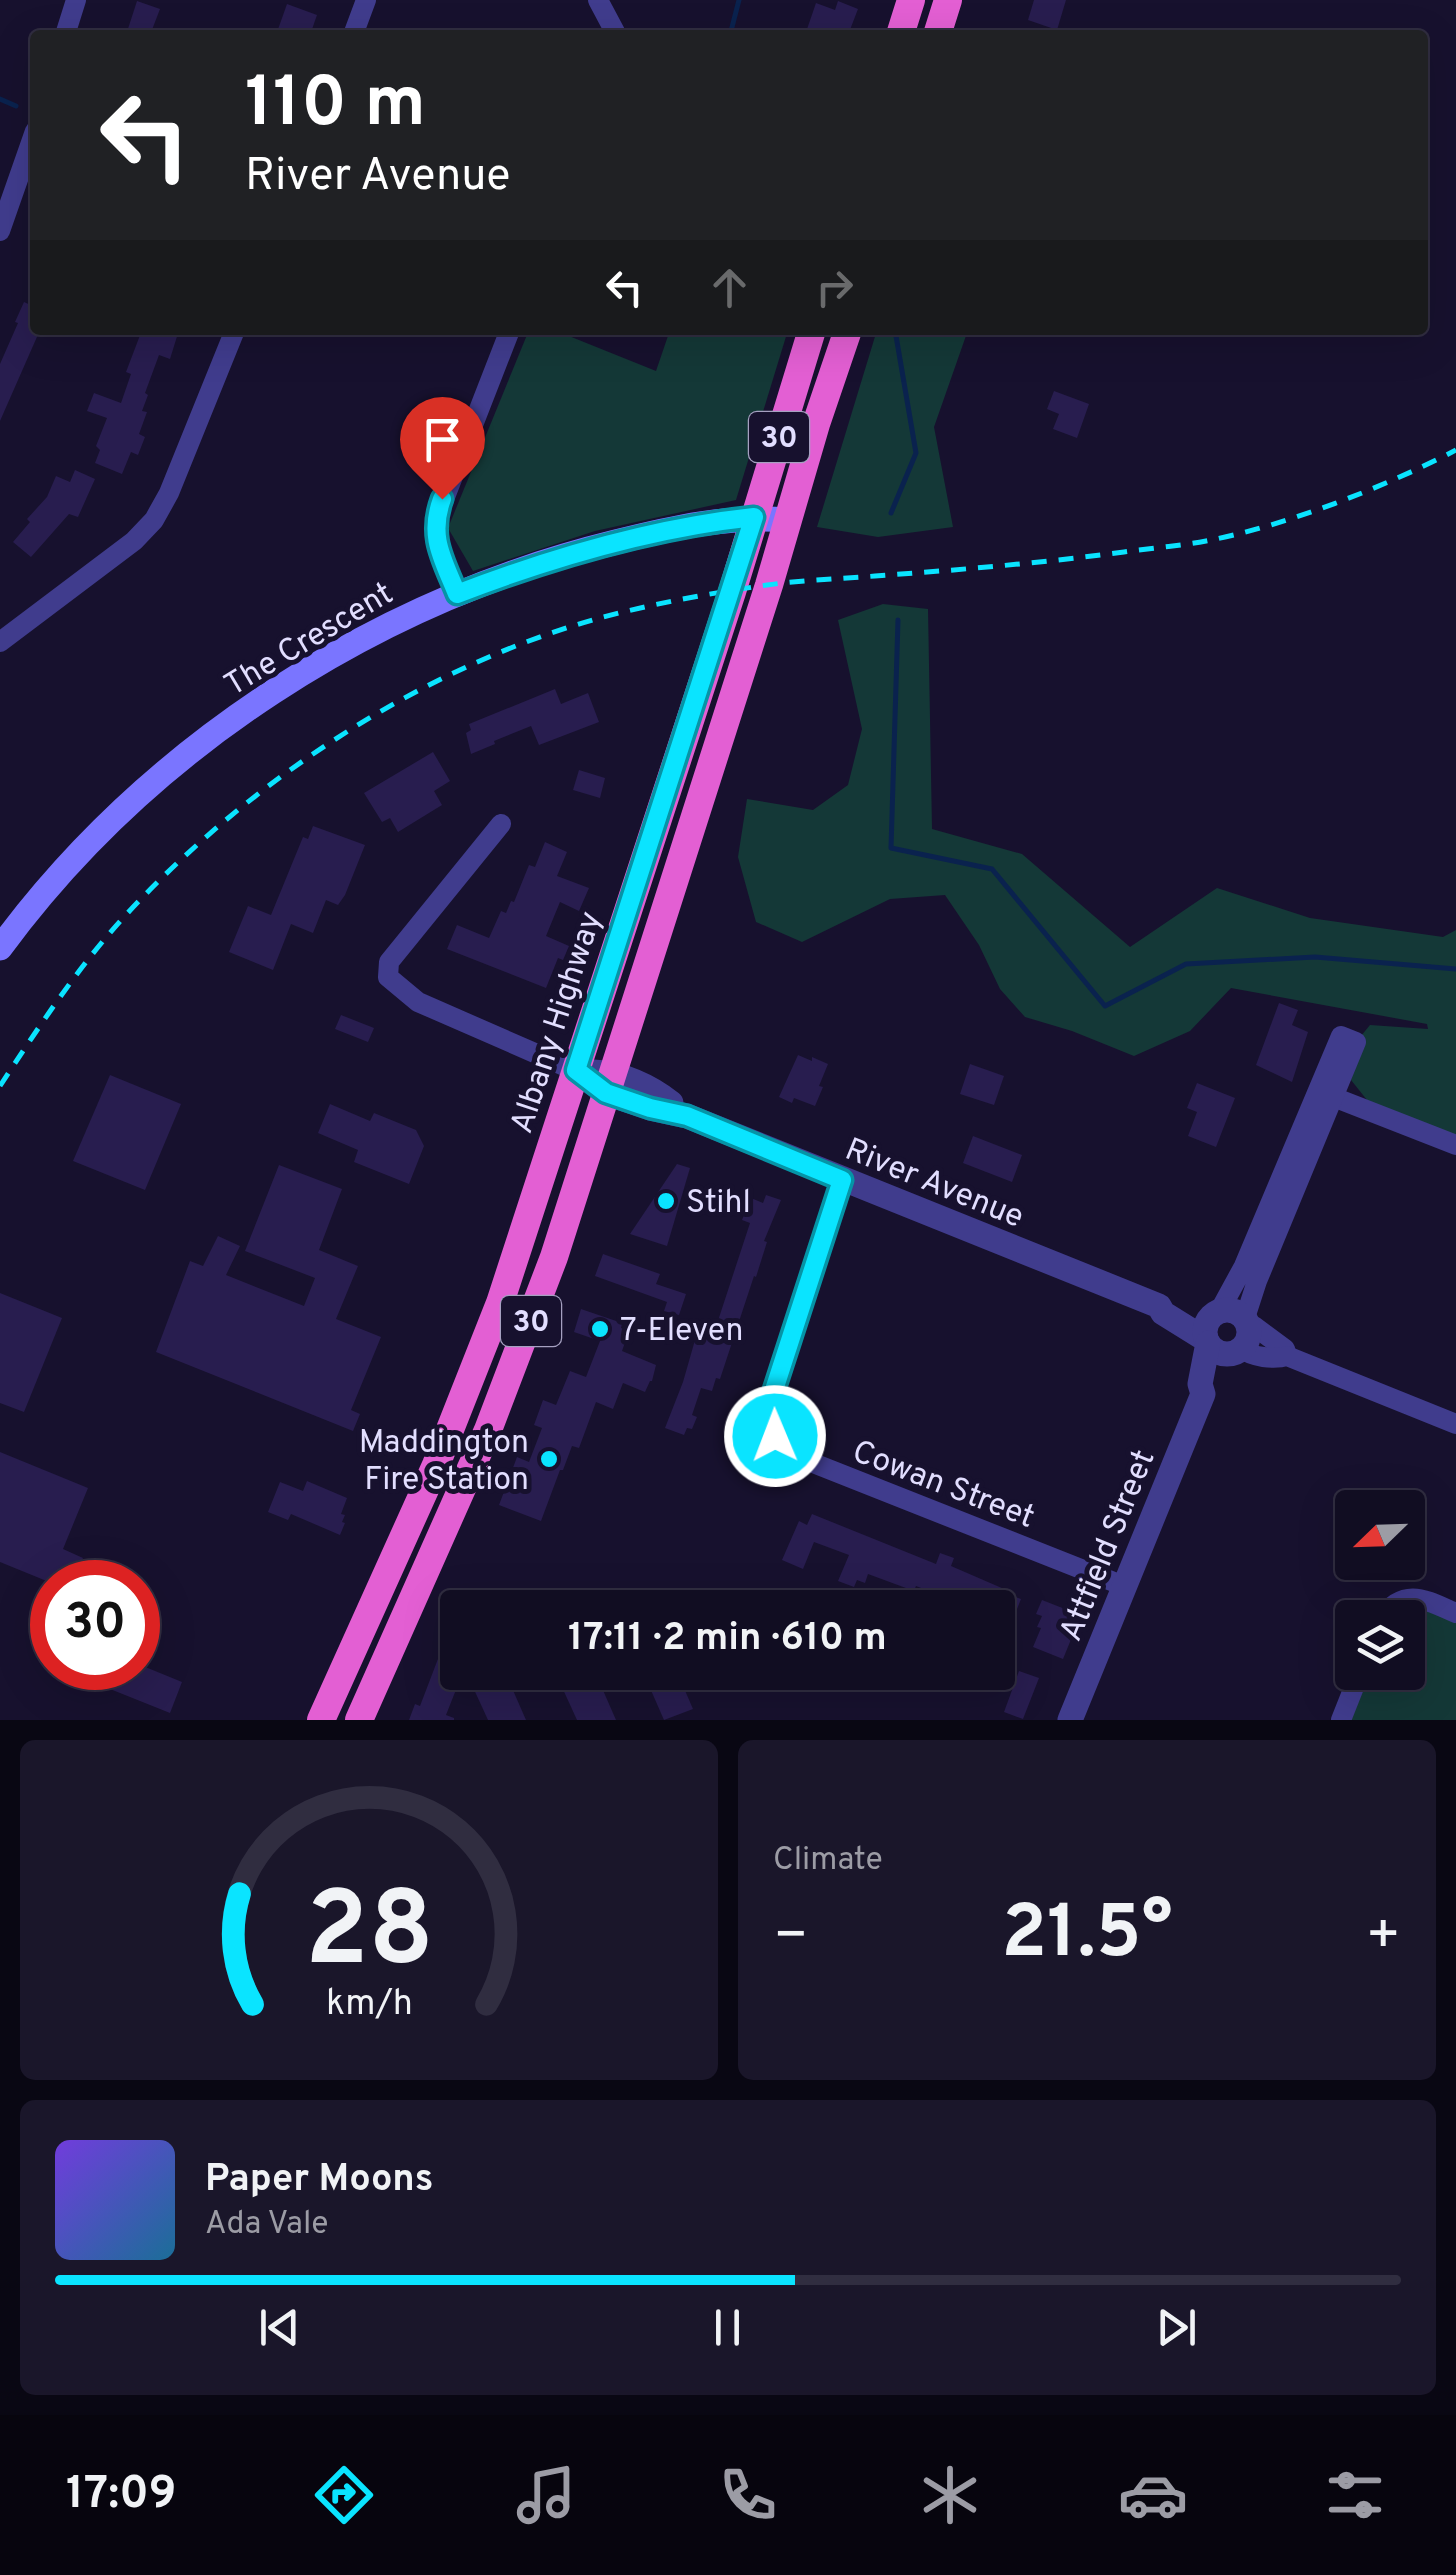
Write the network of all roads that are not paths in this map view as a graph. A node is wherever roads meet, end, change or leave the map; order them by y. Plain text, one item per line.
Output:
1 (76, 0) edge
2 (366, 0) edge
3 (598, 0) edge
4 (910, 0) edge
5 (948, 0) edge
6 (67, 30) edge
7 (354, 30) edge
8 (614, 30) edge
9 (901, 30) edge
10 (939, 30) edge
11 (30, 145) edge
12 (0, 231) edge
13 (233, 335) edge
14 (508, 335) edge
15 (810, 335) edge
16 (846, 335) edge
17 (754, 517) junction
18 (788, 520) junction
19 (457, 594) junction
20 (0, 642) edge
21 (702, 680) junction
22 (735, 688) junction
23 (502, 824) dead end
24 (0, 948) edge
25 (1349, 1039) dead end
26 (576, 1070) junction
27 (610, 1083) junction
28 (1326, 1094) junction
29 (1456, 1145) edge
30 (842, 1180) junction
31 (1227, 1331) junction
32 (1456, 1424) edge
33 (441, 1450) junction
34 (474, 1462) junction
35 (1124, 1586) junction
36 (1406, 1600) edge
37 (1456, 1613) edge
38 (1353, 1690) edge
39 (321, 1720) edge
40 (359, 1720) edge
41 (1070, 1720) edge
42 (1341, 1720) edge

1 - 6 street
2 - 7 street
3 - 8 street
4 - 9 highway
5 - 10 highway
11 - 12 street
13 - 20 street
14 - 19 street
15 - 17 highway, Albany Highway / 30
16 - 18 highway, 30
17 - 18 main road, The Crescent
17 - 19 main road, The Crescent
17 - 21 highway, Albany Highway / 30
18 - 22 highway, 30
19 - 24 main road, The Crescent
21 - 22 highway
21 - 26 highway, Albany Highway / 30
22 - 27 highway, 30
23 - 26 street
25 - 28 street, Attfield Street
26 - 27 street, River Avenue
26 - 33 highway, Albany Highway / 30
27 - 30 street, River Avenue
27 - 34 highway, 30
28 - 29 street
28 - 31 street, Attfield Street
30 - 31 street, River Avenue
30 - 35 street, Cowan Street
31 - 32 street, River Avenue
31 - 35 street, Attfield Street
33 - 34 highway
33 - 39 highway, Albany Highway / 30
34 - 40 highway, 30
35 - 41 street, Attfield Street
36 - 37 street
38 - 42 street

